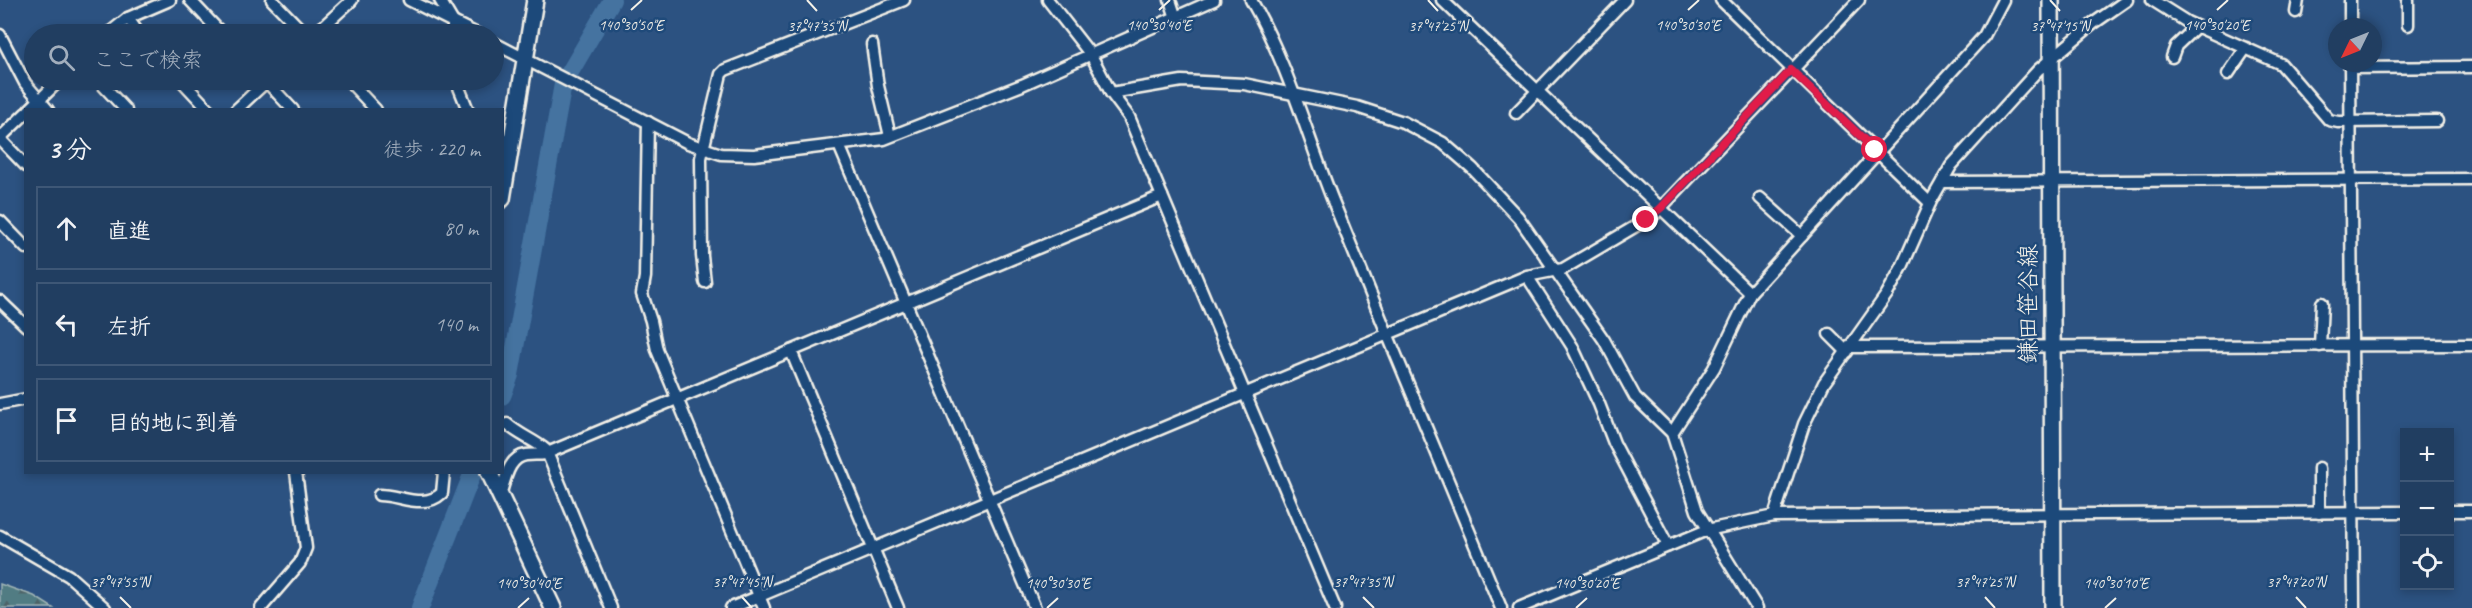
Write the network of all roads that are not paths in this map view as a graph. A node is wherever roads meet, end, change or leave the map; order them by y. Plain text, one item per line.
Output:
1 (170, 0) edge
2 (190, 0) edge
3 (272, 0) edge
4 (352, 0) edge
5 (409, 0) edge
6 (440, 0) edge
7 (535, 0) edge
8 (904, 0) edge
9 (1048, 0) edge
10 (1170, 0) edge
11 (1214, 0) edge
12 (1251, 0) edge
13 (1443, 0) edge
14 (1625, 0) edge
15 (1721, 0) edge
16 (1859, 0) edge
17 (2003, 0) edge
18 (2051, 0) edge
19 (2127, 0) edge
20 (2152, 0) edge
21 (2298, 0) edge
22 (2350, 0) edge
23 (2408, 0) edge
24 (2296, 12) dead end
25 (128, 18) junction
26 (1176, 18) junction
27 (2350, 18) edge
28 (453, 22) junction
29 (120, 24) edge
30 (132, 24) edge
31 (213, 24) edge
32 (295, 24) edge
33 (326, 24) edge
34 (457, 24) edge
35 (2408, 25) dead end
36 (2196, 27) junction
37 (0, 35) edge
38 (872, 44) dead end
39 (504, 48) edge
40 (2247, 48) junction
41 (1091, 55) junction
42 (2172, 57) dead end
43 (525, 59) junction
44 (2050, 61) junction
45 (2382, 66) edge
46 (2472, 68) edge
47 (1791, 70) junction
48 (2350, 72) edge
49 (2228, 74) dead end
50 (24, 81) edge
51 (31, 90) edge
52 (50, 90) edge
53 (107, 90) edge
54 (191, 90) edge
55 (256, 90) edge
56 (275, 90) edge
57 (357, 90) edge
58 (460, 90) edge
59 (1538, 91) junction
60 (1111, 93) junction
61 (1297, 96) junction
62 (39, 100) junction
63 (31, 108) edge
64 (46, 108) edge
65 (124, 108) edge
66 (208, 108) edge
67 (238, 108) edge
68 (291, 108) edge
69 (374, 108) edge
70 (467, 108) edge
71 (1516, 113) dead end
72 (24, 115) edge
73 (648, 122) junction
74 (2350, 122) junction
75 (2437, 122) dead end
76 (890, 136) junction
77 (0, 138) edge
78 (840, 145) junction
79 (702, 148) junction
80 (1879, 152) junction
81 (24, 164) edge
82 (2472, 179) edge
83 (2351, 180) junction
84 (2050, 181) junction
85 (1942, 182) junction
86 (504, 187) edge
87 (1162, 196) junction
88 (1760, 198) dead end
89 (1930, 203) junction
90 (1661, 208) junction
91 (0, 221) edge
92 (1802, 236) junction
93 (24, 246) edge
94 (1556, 271) junction
95 (1527, 276) junction
96 (705, 282) dead end
97 (1750, 293) junction
98 (0, 301) edge
99 (908, 303) junction
100 (2322, 303) dead end
101 (24, 324) edge
102 (1387, 334) junction
103 (1829, 334) dead end
104 (2352, 345) junction
105 (2472, 345) edge
106 (2051, 346) junction
107 (2320, 346) junction
108 (1849, 350) junction
109 (791, 351) junction
110 (1245, 393) junction
111 (677, 398) junction
112 (24, 399) edge
113 (0, 404) edge
114 (507, 424) dead end
115 (1672, 433) junction
116 (545, 454) junction
117 (2319, 468) dead end
118 (297, 474) edge
119 (444, 474) edge
120 (490, 474) edge
121 (498, 492) junction
122 (379, 495) dead end
123 (990, 499) junction
124 (2454, 511) edge
125 (2472, 511) edge
126 (2053, 512) junction
127 (2400, 512) edge
128 (2319, 513) junction
129 (2354, 513) junction
130 (1774, 516) junction
131 (1707, 530) junction
132 (0, 536) edge
133 (1668, 546) junction
134 (873, 548) junction
135 (759, 596) junction
136 (105, 608) edge
137 (261, 608) edge
138 (553, 608) edge
139 (611, 608) edge
140 (730, 608) edge
141 (764, 608) edge
142 (898, 608) edge
143 (1035, 608) edge
144 (1335, 608) edge
145 (1501, 608) edge
146 (1519, 608) edge
147 (1757, 608) edge
148 (2053, 608) edge
149 (2354, 608) edge

1 - 25 street
2 - 31 street
3 - 32 street
4 - 33 street
5 - 28 street
6 - 28 street
7 - 43 street
8 - 79 street
9 - 41 street
10 - 26 street
11 - 26 street
12 - 61 street
13 - 59 street
14 - 59 street
15 - 47 street
16 - 47 street
17 - 80 street
18 - 44 street, 鎌田笹谷線
19 - 44 street
20 - 36 street
21 - 24 street
22 - 27 street
23 - 35 street
25 - 29 street
25 - 30 street
26 - 41 street
28 - 34 street
36 - 40 street
36 - 42 street
37 - 50 street
38 - 76 street
39 - 43 street
40 - 49 street
40 - 74 street
41 - 60 street
41 - 76 street
43 - 73 street
43 - 86 street
44 - 84 street, 鎌田笹谷線
44 - 85 street
45 - 46 street
47 - 80 street
47 - 90 street
48 - 74 street
51 - 62 street
52 - 62 street
53 - 65 street
54 - 66 street
55 - 67 street
56 - 68 street
57 - 69 street
58 - 70 street
59 - 71 street
59 - 90 street
60 - 61 street
60 - 87 street
61 - 94 street
61 - 102 street
62 - 63 street
62 - 64 street
72 - 77 street
73 - 79 street
73 - 111 street
74 - 75 street
74 - 83 street
76 - 78 street
77 - 81 street
78 - 79 street
78 - 99 street
79 - 96 street
80 - 89 street
80 - 92 street
82 - 83 street
83 - 84 street
83 - 104 street
84 - 85 street
84 - 106 street, 鎌田笹谷線
85 - 89 street
87 - 99 street
87 - 110 street
88 - 92 street
89 - 108 street
90 - 94 street
90 - 97 street
91 - 93 street
92 - 97 street
94 - 95 street
94 - 115 street
95 - 102 street
95 - 133 street
97 - 115 street
98 - 101 street
99 - 109 street
99 - 123 street
100 - 107 street
102 - 110 street
102 - 145 street
103 - 108 street
104 - 105 street
104 - 107 street
104 - 129 street
106 - 107 street
106 - 108 street
106 - 126 street, 鎌田笹谷線
108 - 130 street
109 - 111 street
109 - 134 street
110 - 123 street
110 - 144 street
111 - 116 street
111 - 135 street
112 - 113 street
114 - 116 street
115 - 131 street
116 - 121 street
116 - 139 street
117 - 128 street
118 - 137 street
119 - 122 street
120 - 121 street
121 - 138 street
123 - 134 street
123 - 143 street
124 - 125 street
126 - 128 street
126 - 130 street
126 - 148 street, 鎌田笹谷線
127 - 129 street
128 - 129 street
129 - 149 street
130 - 131 street
131 - 133 street
131 - 147 street
132 - 136 street
133 - 146 street
134 - 135 street
134 - 142 street
135 - 140 street
135 - 141 street

